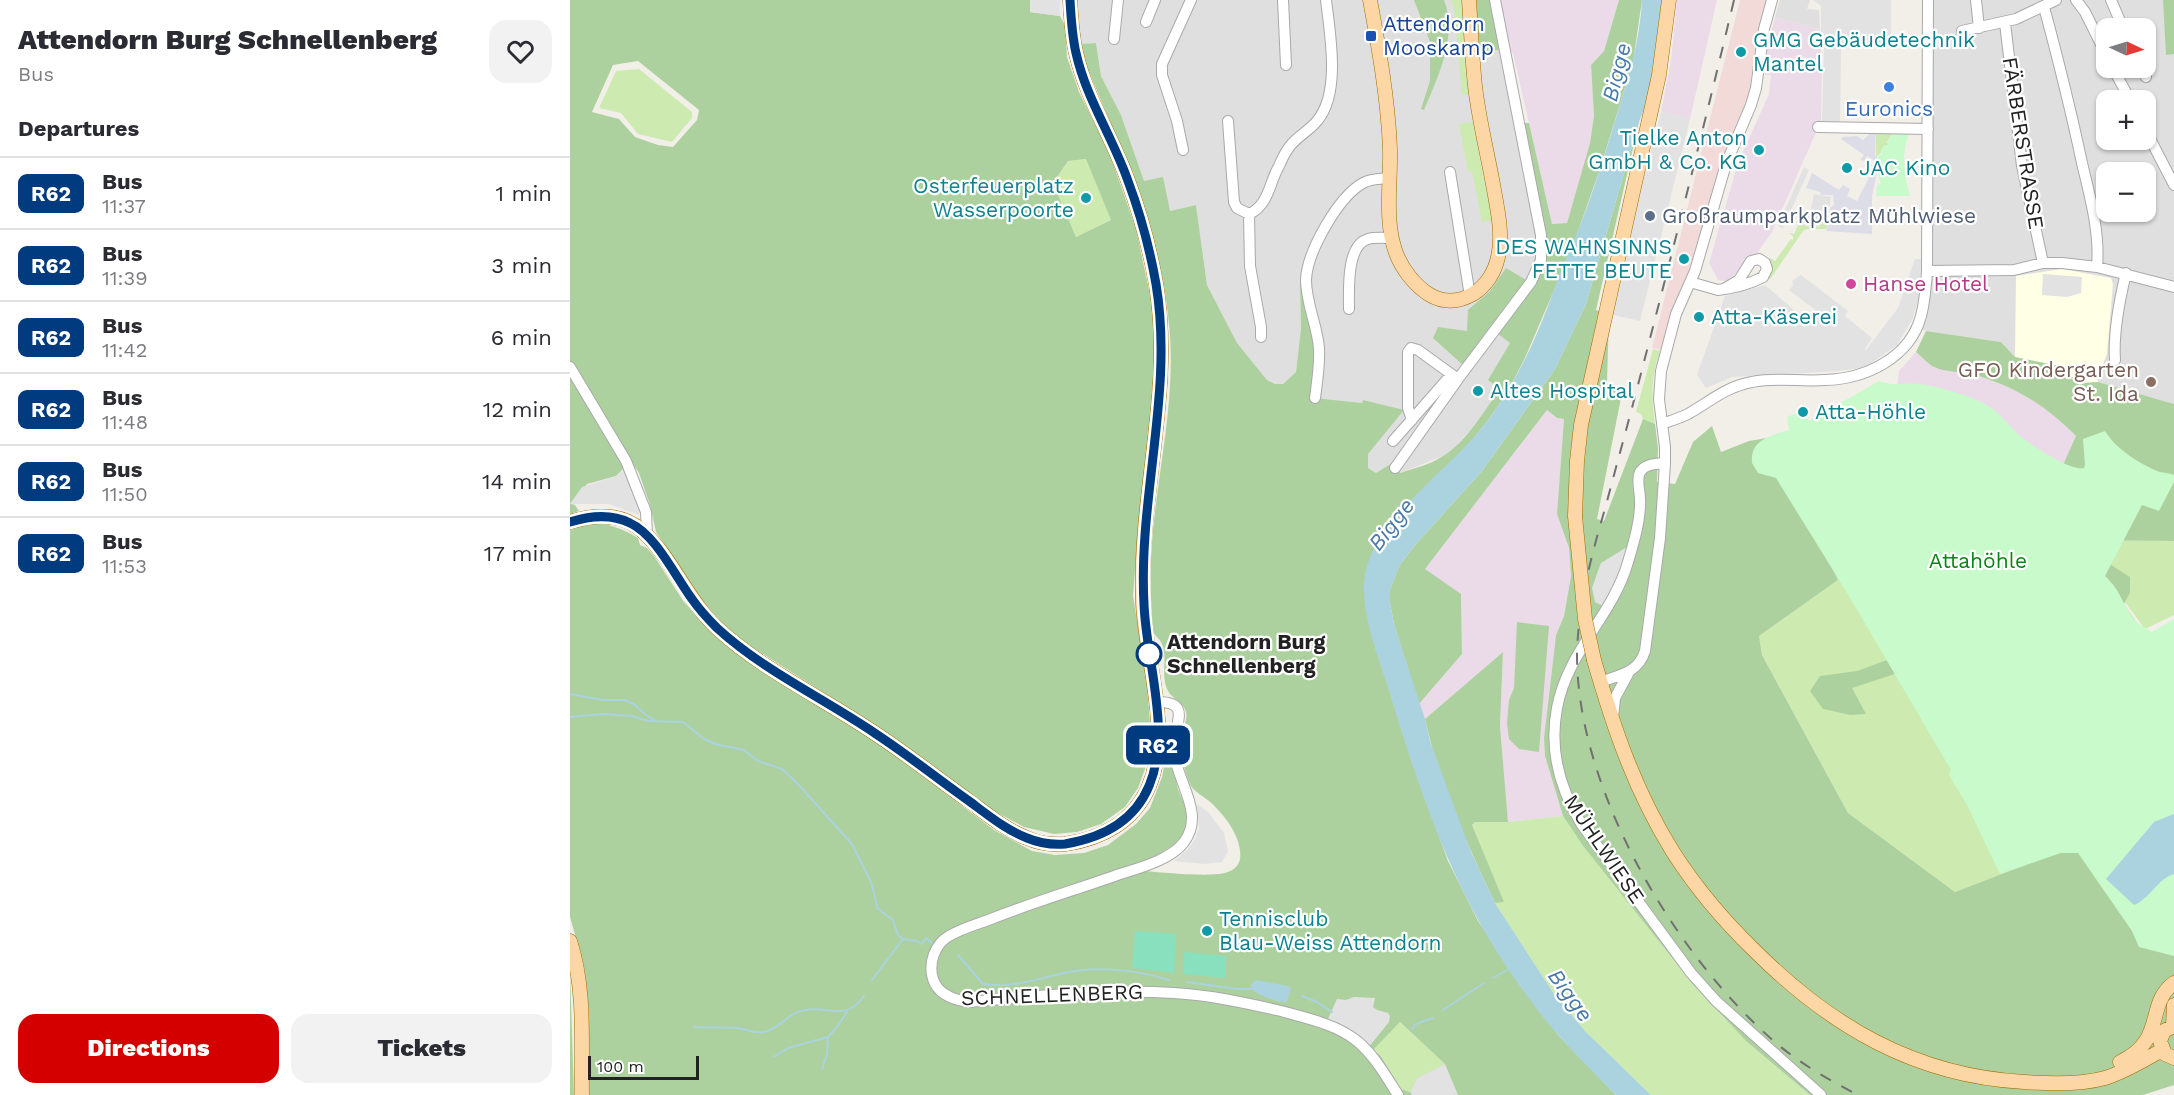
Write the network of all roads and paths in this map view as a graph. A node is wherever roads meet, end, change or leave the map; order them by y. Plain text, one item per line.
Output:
1 (1070, 0) edge
2 (1118, 0) edge
3 (1155, 0) edge
4 (1191, 0) edge
5 (1283, 0) edge
6 (1326, 0) edge
7 (1370, 0) edge
8 (1469, 0) edge
9 (1495, 0) edge
10 (1669, 0) edge
11 (1772, 0) edge
12 (1929, 0) edge
13 (1976, 0) edge
14 (2056, 0) edge
15 (2076, 0) edge
16 (2111, 0) edge
17 (2044, 7) junction
18 (2119, 18) edge
19 (1146, 22) dead end
20 (2005, 23) junction
21 (1979, 28) junction
22 (1962, 31) dead end
23 (2096, 34) edge
24 (1114, 39) dead end
25 (1286, 65) dead end
26 (1228, 121) dead end
27 (1818, 127) dead end
28 (1928, 129) junction
29 (1183, 150) dead end
30 (2156, 150) edge
31 (1450, 172) dead end
32 (1390, 178) junction
33 (2174, 185) edge
34 (1249, 214) junction
35 (1392, 238) junction
36 (2043, 264) junction
37 (1747, 266) junction
38 (2097, 267) junction
39 (1927, 271) junction
40 (2126, 273) junction
41 (1754, 281) junction
42 (1690, 282) junction
43 (2174, 287) edge
44 (1724, 289) junction
45 (1470, 296) junction
46 (1349, 309) dead end
47 (1261, 337) dead end
48 (2115, 360) dead end
49 (570, 367) edge
50 (1454, 377) junction
51 (1315, 398) dead end
52 (1412, 420) junction
53 (1662, 424) junction
54 (1393, 441) dead end
55 (1665, 463) junction
56 (1395, 468) dead end
57 (570, 522) edge
58 (647, 537) junction
59 (1628, 674) junction
60 (1600, 682) junction
61 (1156, 702) junction
62 (1612, 719) junction
63 (570, 941) edge
64 (2174, 983) edge
65 (2174, 1005) edge
66 (2173, 1026) edge
67 (2168, 1054) edge
68 (2071, 1082) junction
69 (582, 1095) edge
70 (1398, 1095) edge
71 (1821, 1095) edge

1 - 61 main road
2 - 24 street
3 - 19 street
4 - 29 street
5 - 25 street
6 - 34 street
7 - 32 main road
8 - 45 main road
9 - 50 street
10 - 60 main road, bridge
11 - 42 street
12 - 28 street
13 - 21 street
14 - 17 street
15 - 23 street
16 - 18 street
17 - 20 street
17 - 38 street
20 - 21 street
20 - 36 street, FÄRBERSTRASSE
21 - 22 street
26 - 34 street
27 - 28 street
28 - 39 street
30 - 33 street
31 - 45 street
32 - 35 main road
32 - 51 street
34 - 47 street
35 - 45 main road
35 - 46 street
36 - 38 street
36 - 39 street
37 - 41 street
37 - 41 street
37 - 44 street
38 - 40 street
39 - 53 street
40 - 43 street
40 - 48 street
41 - 44 street
42 - 44 street
42 - 53 street
49 - 58 street
50 - 52 street
50 - 52 street
50 - 56 street
52 - 54 street
53 - 55 street
55 - 59 street
55 - 71 street, MÜHLWIESE
57 - 58 main road
58 - 61 main road
59 - 60 street
59 - 62 street
60 - 62 main road
61 - 70 street, SCHNELLENBERG
62 - 68 main road
63 - 69 main road
64 - 68 main road
65 - 66 main road
66 - 67 main road
67 - 68 main road

